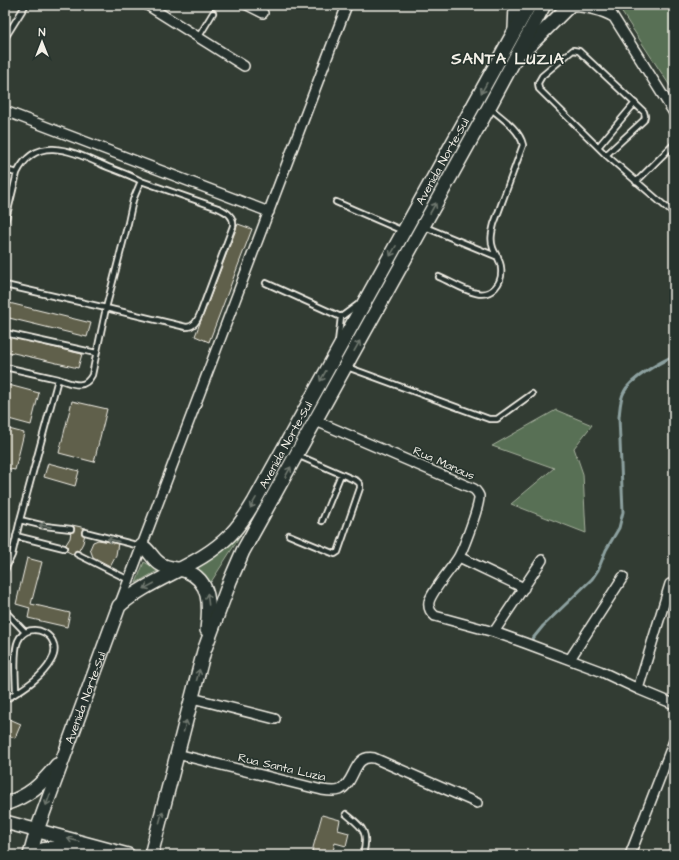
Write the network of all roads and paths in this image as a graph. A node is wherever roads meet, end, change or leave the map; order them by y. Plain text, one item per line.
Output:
1 (147, 5) edge
2 (247, 5) edge
3 (347, 5) edge
4 (516, 5) edge
5 (529, 5) edge
6 (606, 5) edge
7 (25, 6) dead end
8 (542, 6) edge
9 (570, 6) edge
10 (213, 13) dead end
11 (263, 13) dead end
12 (616, 19) junction
13 (515, 32) junction
14 (5, 38) edge
15 (198, 38) junction
16 (514, 60) junction
17 (244, 66) dead end
18 (635, 104) junction
19 (489, 107) junction
20 (5, 111) edge
21 (674, 113) edge
22 (674, 144) edge
23 (598, 147) junction
24 (606, 155) junction
25 (5, 170) edge
26 (17, 173) junction
27 (141, 181) junction
28 (636, 182) junction
29 (336, 202) dead end
30 (269, 212) junction
31 (673, 212) edge
32 (5, 223) edge
33 (423, 226) junction
34 (404, 231) junction
35 (498, 257) junction
36 (439, 277) dead end
37 (266, 283) dead end
38 (5, 285) edge
39 (366, 298) junction
40 (106, 308) junction
41 (341, 317) junction
42 (5, 333) edge
43 (336, 351) junction
44 (96, 353) junction
45 (345, 366) junction
46 (5, 367) edge
47 (58, 379) junction
48 (532, 394) dead end
49 (316, 421) junction
50 (297, 455) junction
51 (342, 474) junction
52 (20, 520) junction
53 (322, 521) dead end
54 (71, 530) dead end
55 (85, 532) dead end
56 (289, 535) dead end
57 (16, 536) junction
58 (142, 546) junction
59 (64, 548) dead end
60 (77, 554) dead end
61 (459, 556) junction
62 (542, 560) dead end
63 (181, 569) junction
64 (5, 570) edge
65 (623, 577) dead end
66 (129, 580) junction
67 (670, 584) dead end
68 (524, 588) junction
69 (119, 606) junction
70 (5, 611) edge
71 (25, 632) junction
72 (494, 632) junction
73 (204, 651) junction
74 (570, 659) junction
75 (638, 689) junction
76 (16, 693) junction
77 (192, 698) junction
78 (5, 700) edge
79 (674, 704) edge
80 (275, 719) dead end
81 (674, 741) edge
82 (178, 754) junction
83 (64, 756) junction
84 (477, 803) dead end
85 (5, 804) edge
86 (346, 814) dead end
87 (5, 822) edge
88 (37, 830) junction
89 (634, 854) edge
90 (31, 855) edge
91 (90, 855) edge
92 (125, 855) edge
93 (151, 855) edge
94 (363, 855) edge

1 - 15 street
2 - 11 street
3 - 30 street
4 - 13 main road
5 - 13 main road, Avenida Norte-Sul
6 - 12 street
7 - 14 lane
8 - 9 main road
8 - 16 main road, Avenida Norte-Sul
9 - 12 street
9 - 16 main road
10 - 15 lane
12 - 21 street
13 -> 34 main road, Avenida Norte-Sul
15 - 17 street
16 - 19 main road, Avenida Norte-Sul
18 - 23 lane
18 - 23 lane
18 - 24 lane
33 -> 19 main road, Avenida Norte-Sul
19 - 35 lane
20 - 30 street
22 - 28 lane
23 - 24 lane
24 - 28 lane
25 - 26 lane
26 - 27 lane
26 - 32 lane
27 - 40 lane
27 - 40 lane
28 - 31 lane
29 - 34 lane
30 - 58 street
33 - 35 lane
45 -> 33 main road, Avenida Norte-Sul
34 -> 39 main road, Avenida Norte-Sul
35 - 36 lane
37 - 41 lane
38 - 40 lane
39 - 41 lane
39 - 43 main road, Avenida Norte-Sul
40 - 44 lane
41 - 43 lane
42 - 44 lane
43 -> 63 main road, Avenida Norte-Sul
44 - 47 lane
45 - 48 lane
45 - 49 main road, Avenida Norte-Sul
46 - 47 lane
47 - 52 lane
49 - 50 main road, Avenida Norte-Sul
49 - 61 street, Rua Manaus
50 - 51 lane
73 -> 50 main road, Avenida Norte-Sul
51 - 53 lane
51 - 56 lane
54 -> 52 lane
52 - 57 lane
58 -> 55 lane
57 - 59 lane
57 - 64 lane
58 - 63 main road
58 - 66 street
60 - 66 lane
61 - 68 street
61 - 72 street, Rua Manaus
62 - 68 street
63 -> 69 main road, Avenida Norte-Sul
73 -> 63 main road
65 - 74 street
66 - 69 street
67 - 75 street
68 - 72 street
69 - 83 main road, Avenida Norte-Sul
70 - 71 lane
71 - 76 lane
71 - 76 lane
72 - 74 street
77 -> 73 main road, Avenida Norte-Sul
74 - 75 street
75 - 79 street
76 - 78 lane
77 - 80 street
82 -> 77 main road, Avenida Norte-Sul
81 - 89 street
82 - 84 street, Rua Santa Luzia
93 -> 82 main road, Avenida Norte-Sul
83 - 85 main road
83 -> 88 main road, Avenida Norte-Sul
86 - 94 lane
87 - 88 main road
88 - 90 main road, Avenida Norte-Sul
92 -> 88 main road
90 - 91 main road

